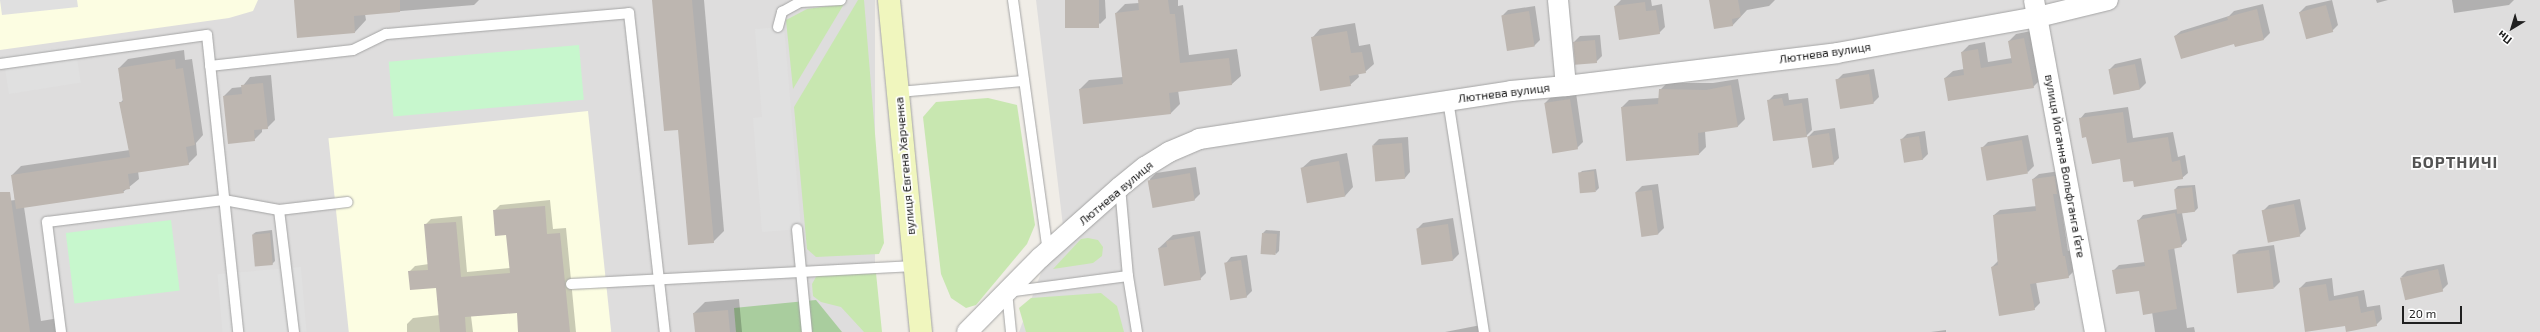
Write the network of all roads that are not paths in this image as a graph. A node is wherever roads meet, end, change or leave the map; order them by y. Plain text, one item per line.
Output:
1 (841, 0) edge
2 (889, 0) edge
3 (1013, 0) edge
4 (1558, 0) edge
5 (2108, 0) edge
6 (2036, 9) edge
7 (778, 27) dead end
8 (0, 64) edge
9 (210, 66) junction
10 (1024, 81) junction
11 (1566, 86) junction
12 (898, 92) junction
13 (1448, 100) junction
14 (1120, 187) junction
15 (224, 200) junction
16 (348, 202) dead end
17 (279, 210) junction
18 (797, 229) dead end
19 (1048, 251) junction
20 (915, 266) junction
21 (802, 272) junction
22 (1128, 276) junction
23 (660, 280) junction
24 (571, 284) dead end
25 (1006, 292) junction
26 (61, 332) edge
27 (238, 332) edge
28 (294, 332) edge
29 (665, 332) edge
30 (807, 332) edge
31 (921, 332) edge
32 (968, 332) edge
33 (1011, 332) edge
34 (1137, 332) edge
35 (1484, 332) edge
36 (2095, 332) edge

1 - 7 lane
2 - 12 main road, вулиця Євгена Харченка
3 - 10 lane
4 - 11 street
5 - 6 street, Лютнева вулиця
6 - 11 street, Лютнева вулиця
6 - 36 street, вулиця Йоганна Вольфганга Ґете
8 - 9 lane
9 - 15 lane
9 - 23 lane
10 - 12 lane
10 - 19 lane
11 - 13 street, Лютнева вулиця
12 - 20 main road, вулиця Євгена Харченка
13 - 14 street, Лютнева вулиця
13 - 35 lane
14 - 19 street, Лютнева вулиця
14 - 22 lane
15 - 17 lane
15 - 26 lane
15 - 27 lane
16 - 17 lane
17 - 28 lane
18 - 21 lane
19 - 25 street, Лютнева вулиця
20 - 21 lane
20 - 31 main road, вулиця Євгена Харченка
21 - 23 lane
21 - 30 lane
22 - 25 lane
22 - 34 lane
23 - 24 lane
23 - 29 lane
25 - 32 street, Лютнева вулиця
25 - 33 lane

